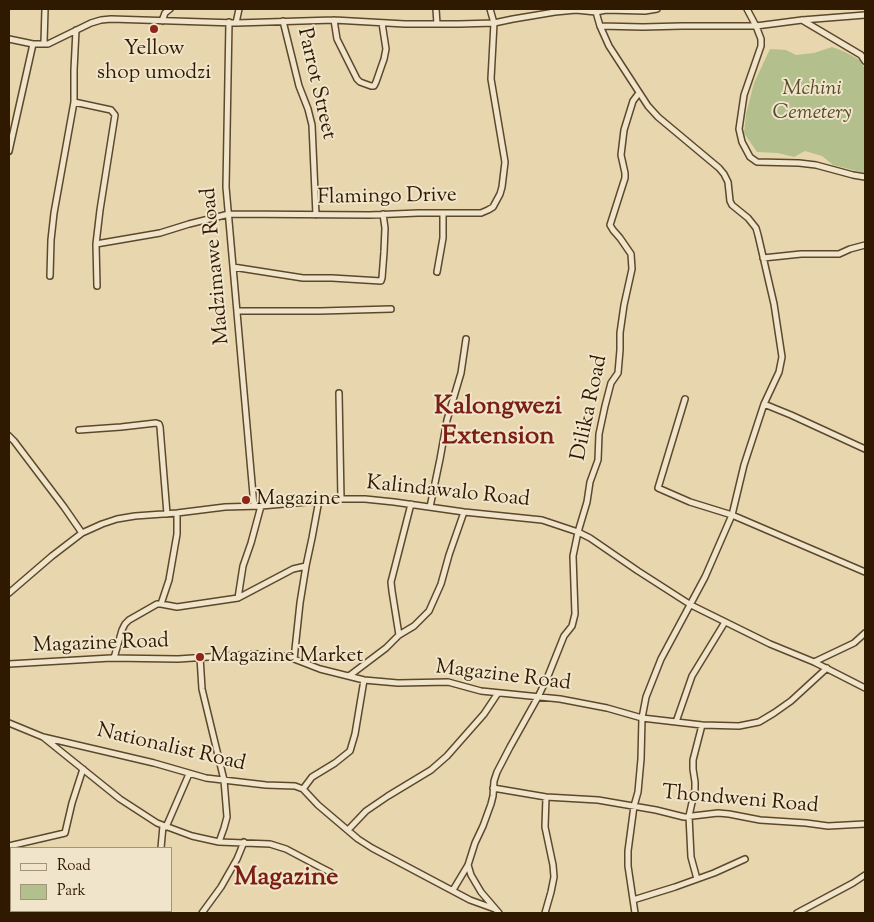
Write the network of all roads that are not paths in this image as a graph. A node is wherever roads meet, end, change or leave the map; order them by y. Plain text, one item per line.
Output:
1 (45, 9) edge
2 (170, 9) edge
3 (239, 9) edge
4 (436, 9) edge
5 (490, 9) edge
6 (576, 9) edge
7 (657, 9) edge
8 (747, 9) edge
9 (843, 9) edge
10 (596, 10) edge
11 (865, 14) edge
12 (844, 16) junction
13 (162, 20) junction
14 (334, 20) junction
15 (802, 20) junction
16 (283, 21) junction
17 (229, 22) junction
18 (236, 23) junction
19 (382, 23) junction
20 (494, 23) junction
21 (437, 24) junction
22 (600, 26) junction
23 (756, 26) junction
24 (76, 30) junction
25 (9, 38) edge
26 (33, 44) junction
27 (44, 44) junction
28 (865, 62) edge
29 (639, 93) junction
30 (74, 102) junction
31 (9, 151) edge
32 (865, 176) edge
33 (443, 213) junction
34 (229, 214) junction
35 (383, 214) junction
36 (316, 215) junction
37 (96, 244) junction
38 (865, 245) edge
39 (763, 258) junction
40 (233, 268) junction
41 (437, 272) dead end
42 (50, 276) dead end
43 (97, 286) dead end
44 (391, 309) dead end
45 (237, 311) junction
46 (466, 339) dead end
47 (339, 393) dead end
48 (685, 400) dead end
49 (764, 404) junction
50 (79, 430) dead end
51 (9, 436) edge
52 (865, 449) edge
53 (340, 499) junction
54 (319, 500) junction
55 (411, 504) junction
56 (254, 506) junction
57 (261, 506) junction
58 (430, 507) junction
59 (464, 512) junction
60 (177, 513) junction
61 (167, 514) junction
62 (732, 515) junction
63 (578, 532) junction
64 (82, 533) junction
65 (306, 566) junction
66 (865, 572) edge
67 (9, 593) edge
68 (238, 598) junction
69 (161, 604) junction
70 (691, 604) junction
71 (725, 622) junction
72 (865, 634) edge
73 (399, 635) junction
74 (200, 657) junction
75 (114, 658) junction
76 (294, 659) junction
77 (814, 662) junction
78 (9, 664) edge
79 (827, 668) junction
80 (349, 676) junction
81 (364, 680) junction
82 (865, 688) edge
83 (498, 693) junction
84 (538, 697) junction
85 (642, 718) junction
86 (676, 722) junction
87 (9, 723) edge
88 (702, 725) junction
89 (43, 737) junction
90 (83, 769) junction
91 (189, 774) junction
92 (224, 780) junction
93 (493, 788) junction
94 (304, 789) junction
95 (546, 797) junction
96 (634, 806) junction
97 (689, 816) junction
98 (865, 824) edge
99 (165, 826) junction
100 (348, 830) junction
101 (220, 842) junction
102 (244, 842) junction
103 (9, 846) edge
104 (161, 847) edge
105 (745, 859) dead end
106 (468, 865) junction
107 (330, 872) dead end
108 (865, 875) edge
109 (697, 879) junction
110 (453, 890) junction
111 (633, 900) junction
112 (498, 911) edge
113 (202, 913) edge
114 (545, 913) edge
115 (635, 913) edge
116 (797, 913) edge

1 - 27 street
2 - 13 street
3 - 18 street
4 - 21 street
5 - 20 street
6 - 10 street
6 - 20 street
7 - 10 street
8 - 23 street
9 - 12 street
10 - 22 street
11 - 12 street
12 - 15 street
13 - 17 street
13 - 24 street
14 - 16 street
14 - 19 street
14 - 19 street
15 - 23 street
15 - 28 street
16 - 18 street
16 - 36 street, Parrot Street
17 - 18 street
17 - 34 street, Madzimawe Road
19 - 21 street
20 - 21 street
20 - 33 street, Flamingo Drive
22 - 23 street
22 - 29 street
23 - 32 street
24 - 27 street
24 - 30 street
25 - 26 street
26 - 27 street
26 - 31 street
29 - 39 street
29 - 63 street, Dilika Road
30 - 37 street
30 - 42 street
33 - 35 street, Flamingo Drive
33 - 41 street
34 - 36 street, Flamingo Drive
34 - 37 street, Flamingo Drive
34 - 40 street, Madzimawe Road
35 - 36 street, Flamingo Drive
35 - 40 street
37 - 43 street
38 - 39 street
39 - 49 street
40 - 45 street, Madzimawe Road
44 - 45 street
45 - 56 street, Madzimawe Road
46 - 58 street
47 - 53 street
48 - 62 street
49 - 52 street
49 - 62 street
50 - 61 street
51 - 64 street
53 - 54 street, Kalindawalo Road
53 - 55 street, Kalindawalo Road
54 - 57 street, Kalindawalo Road
54 - 65 street
55 - 58 street, Kalindawalo Road
55 - 73 street
56 - 57 street, Kalindawalo Road
56 - 60 street, Kalindawalo Road
57 - 68 street
58 - 59 street, Kalindawalo Road
59 - 63 street, Kalindawalo Road
59 - 73 street
60 - 61 street, Kalindawalo Road
60 - 69 street
61 - 64 street, Kalindawalo Road
62 - 66 street
62 - 70 street
63 - 70 street, Kalindawalo Road
63 - 84 street
64 - 67 street, Kalindawalo Road
65 - 68 street
65 - 76 street
68 - 69 street
69 - 75 street
70 - 71 street, Kalindawalo Road
70 - 85 street
71 - 77 street, Kalindawalo Road
71 - 86 street
72 - 77 street
73 - 80 street
74 - 75 street, Magazine Road
74 - 76 street, Magazine Road
74 - 92 street
75 - 78 street, Magazine Road
76 - 80 street, Magazine Road
77 - 79 street, Kalindawalo Road
79 - 82 street, Kalindawalo Road
79 - 88 street, Magazine Road
80 - 81 street, Magazine Road
81 - 83 street, Magazine Road
81 - 94 street
83 - 84 street, Magazine Road
83 - 100 street
84 - 85 street, Magazine Road
84 - 93 street
85 - 86 street, Magazine Road
85 - 96 street
86 - 88 street, Magazine Road
87 - 89 street
88 - 97 street
89 - 90 street
89 - 91 street, Nationalist Road
90 - 99 street
90 - 103 street
91 - 92 street, Nationalist Road
91 - 99 street
92 - 94 street, Nationalist Road
92 - 101 street
93 - 95 street, Thondweni Road
93 - 106 street
94 - 100 street
95 - 96 street, Thondweni Road
95 - 114 street
96 - 97 street, Thondweni Road
96 - 111 street
97 - 98 street, Thondweni Road
97 - 109 street
99 - 101 street
99 - 104 street
100 - 110 street
101 - 102 street
102 - 107 street
102 - 113 street
105 - 109 street
106 - 110 street
106 - 112 street
108 - 116 street
109 - 111 street
110 - 112 street
111 - 115 street

